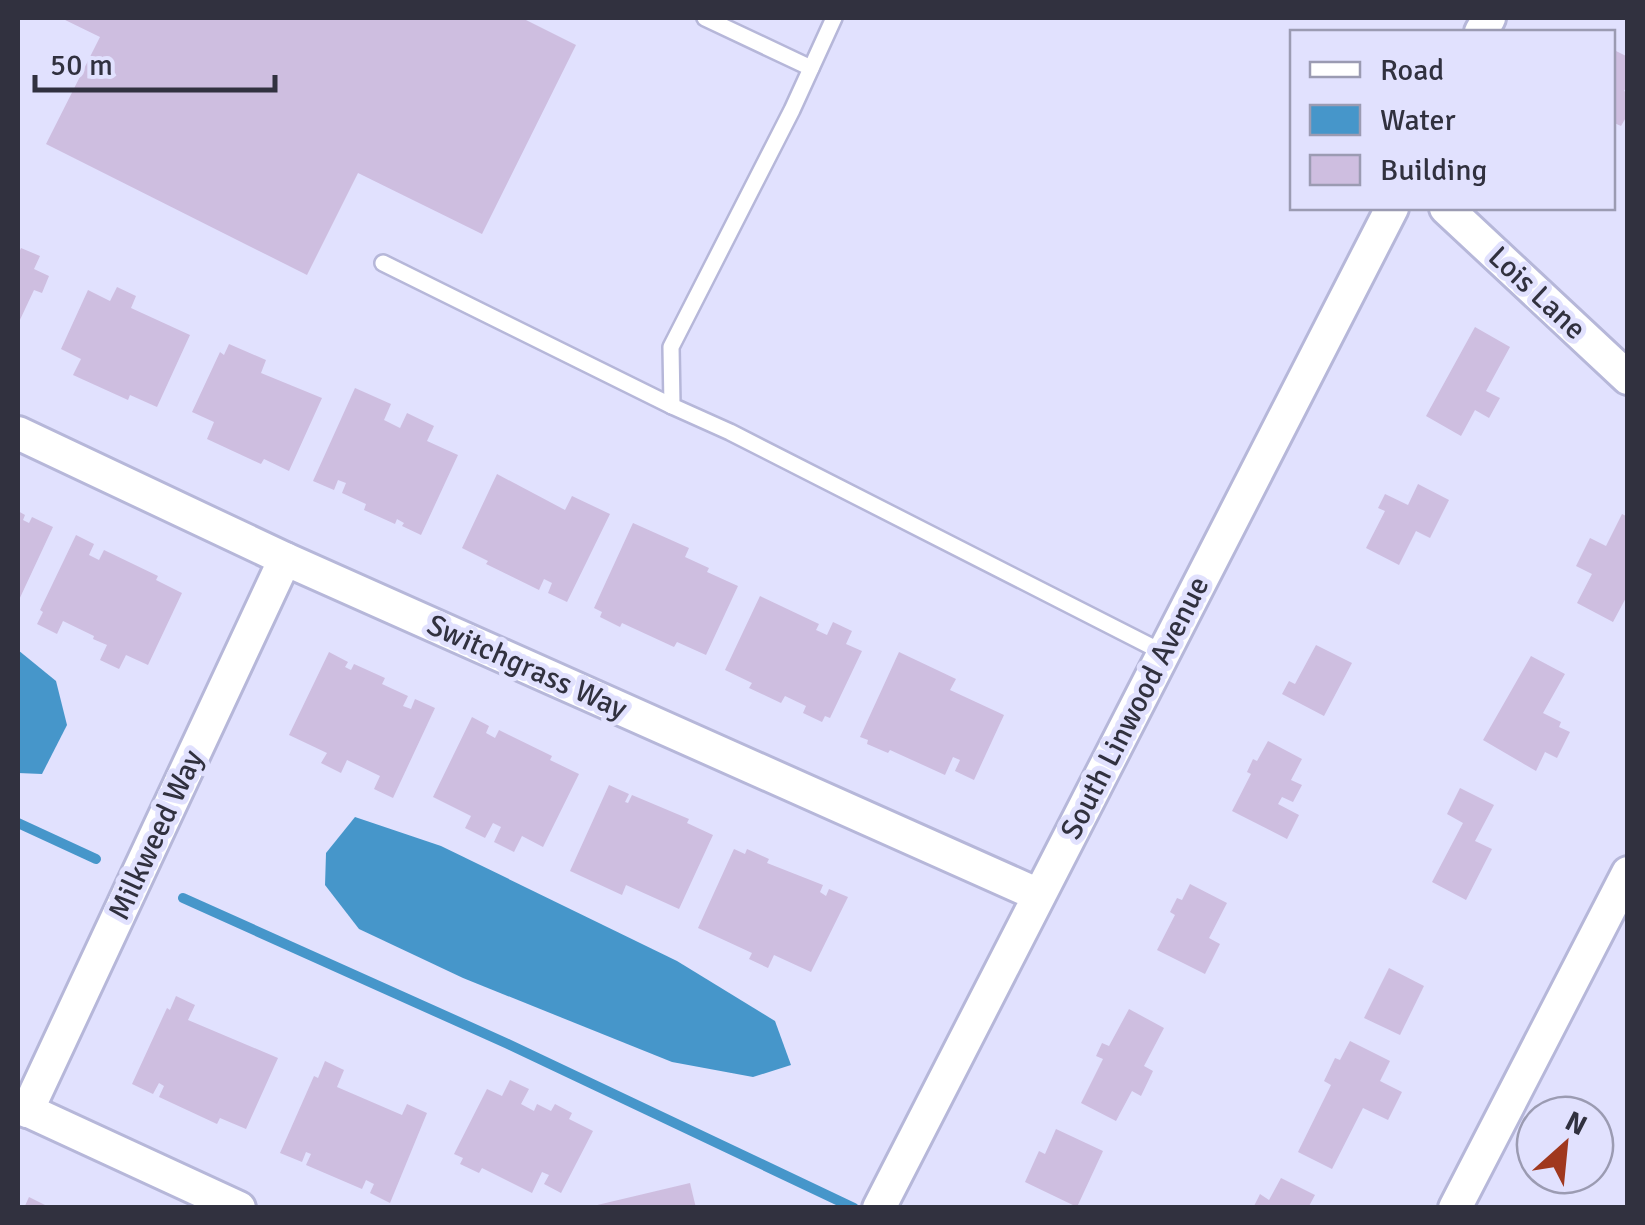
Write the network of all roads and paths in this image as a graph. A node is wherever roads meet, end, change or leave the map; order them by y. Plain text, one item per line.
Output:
1 (706, 18) edge
2 (834, 18) edge
3 (811, 68) junction
4 (1391, 210) edge
5 (1448, 210) edge
6 (383, 264) dead end
7 (1628, 378) edge
8 (672, 406) junction
9 (18, 433) edge
10 (284, 559) junction
11 (1164, 653) junction
12 (1628, 873) edge
13 (1040, 894) junction
14 (22, 1108) edge
15 (239, 1208) edge
16 (879, 1208) edge
17 (1454, 1208) edge

1 - 3 lane
2 - 3 lane
3 - 8 lane
4 - 11 street, South Linwood Avenue
5 - 7 street, Lois Lane
6 - 8 lane
8 - 11 lane
9 - 10 street, Switchgrass Way
10 - 13 street, Switchgrass Way
10 - 14 street, Milkweed Way
11 - 13 street, South Linwood Avenue
12 - 17 street
13 - 16 street, South Linwood Avenue
14 - 15 street

